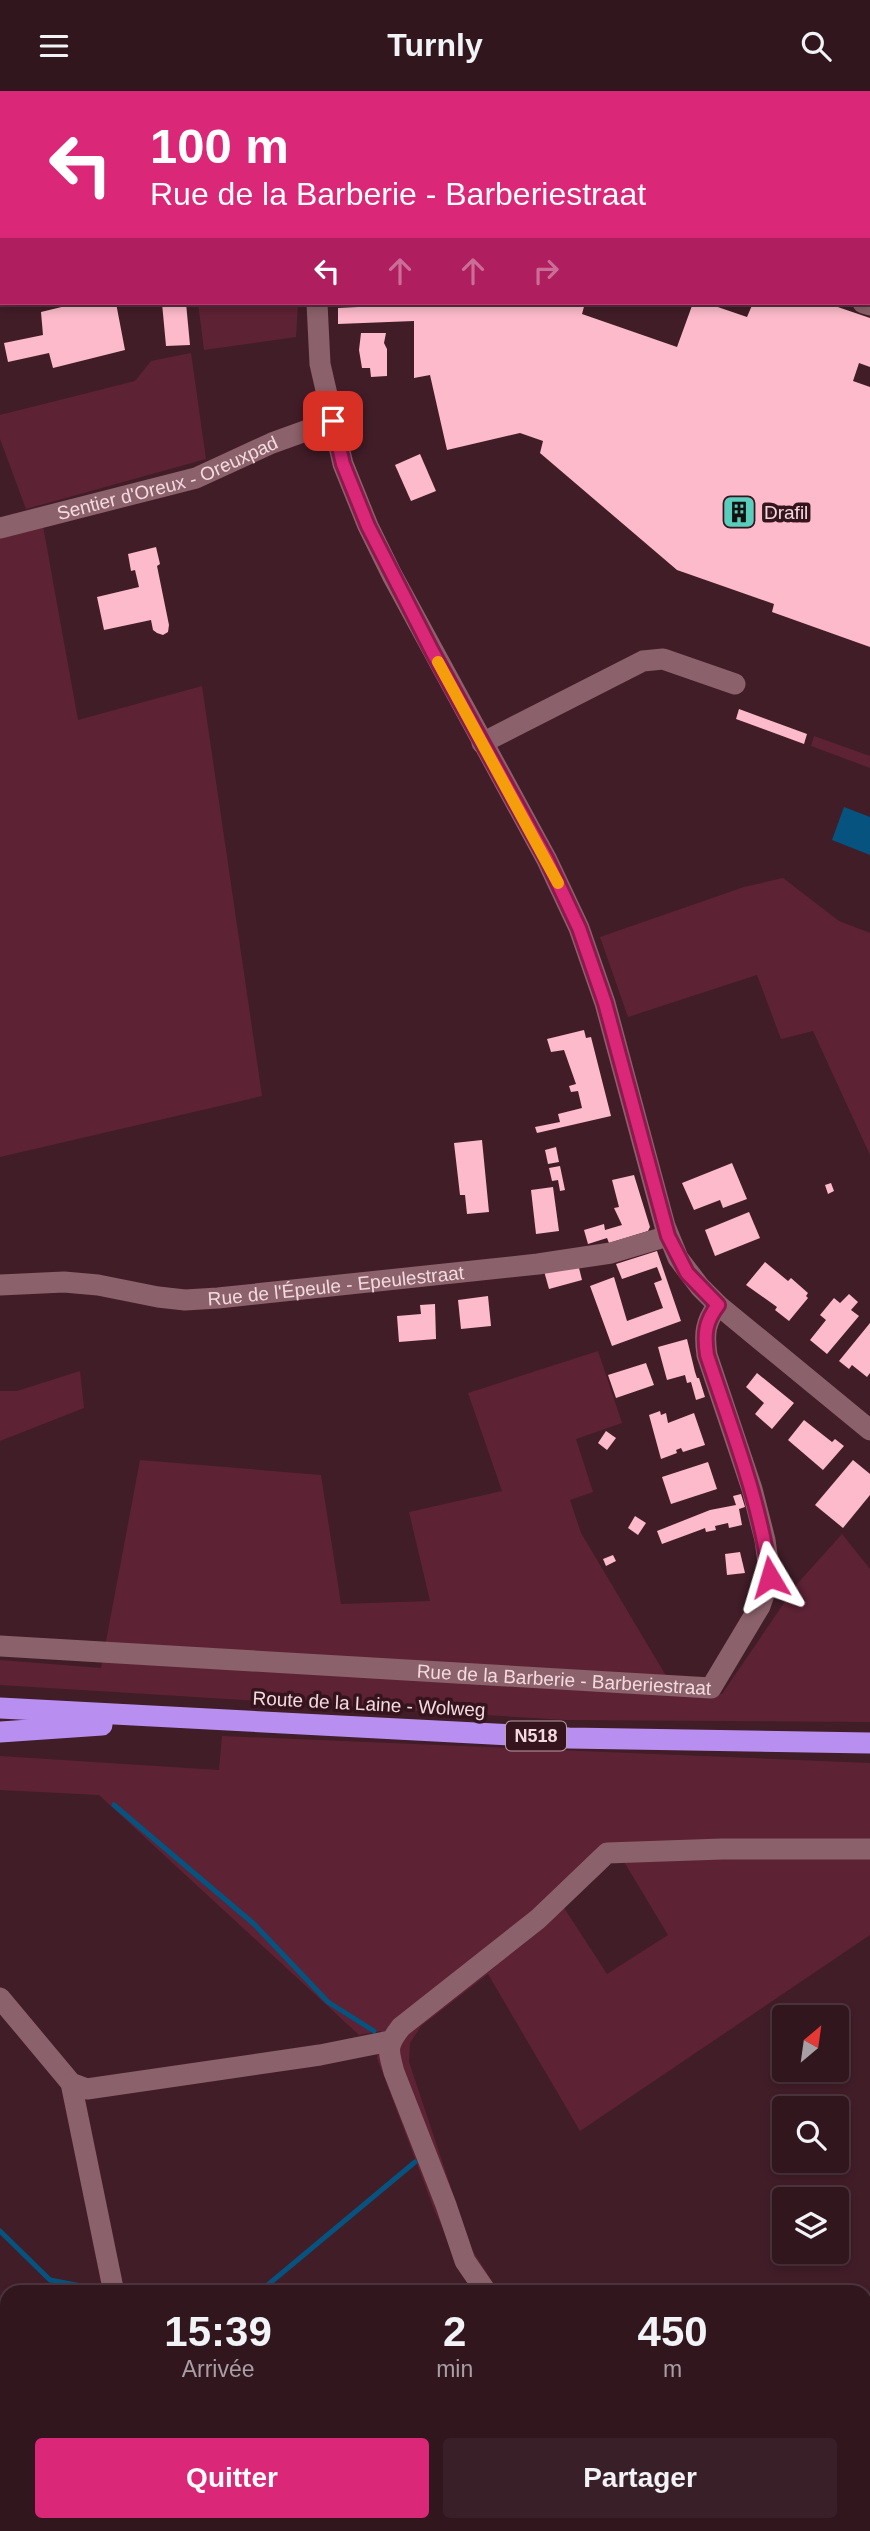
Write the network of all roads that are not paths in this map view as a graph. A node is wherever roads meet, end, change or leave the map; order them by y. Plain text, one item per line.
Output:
1 (317, 305) edge
2 (333, 421) junction
3 (0, 528) edge
4 (735, 684) dead end
5 (482, 743) junction
6 (668, 1236) junction
7 (0, 1285) edge
8 (718, 1305) junction
9 (870, 1430) edge
10 (0, 1646) edge
11 (0, 1708) edge
12 (202, 1718) junction
13 (0, 1732) edge
14 (870, 1744) edge
15 (870, 1849) edge
16 (0, 1998) edge
17 (390, 2041) junction
18 (71, 2083) junction
19 (112, 2285) edge
20 (482, 2285) edge

1 - 2 street
2 - 3 street, Sentier d'Oreux - Oreuxpad
2 - 5 street
4 - 5 street
5 - 6 street
6 - 7 street, Rue de l'Épeule - Epeulestraat
6 - 8 street
8 - 9 street
8 - 10 street, Rue de la Barberie - Barberiestraat
11 - 12 highway, Route de la Laine - Wolweg / N518
12 - 13 highway, Route de la Laine - Wolweg / N518
12 - 14 highway, Route de la Laine - Wolweg / N518
15 - 17 street
16 - 18 street
17 - 18 street
17 - 20 street
18 - 19 street

